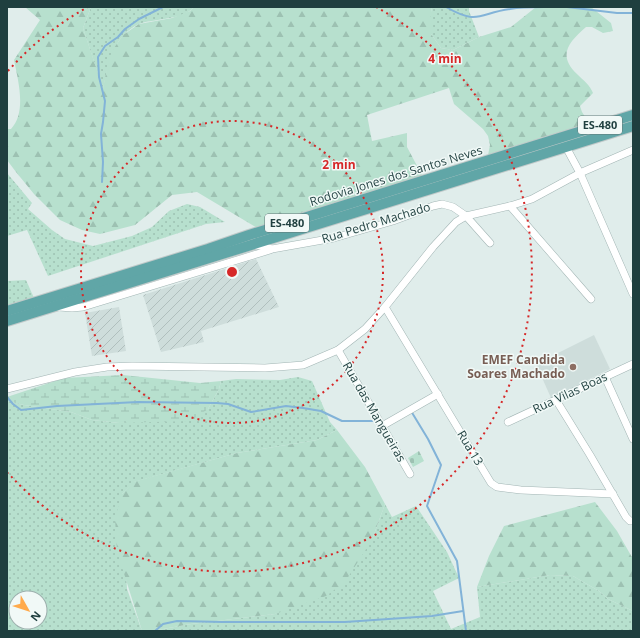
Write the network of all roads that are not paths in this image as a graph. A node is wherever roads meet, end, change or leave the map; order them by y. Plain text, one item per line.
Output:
1 (633, 115) edge
2 (633, 126) edge
3 (566, 147) junction
4 (633, 151) edge
5 (580, 173) junction
6 (510, 206) junction
7 (466, 216) junction
8 (490, 243) dead end
9 (253, 244) junction
10 (272, 249) junction
11 (633, 292) edge
12 (591, 298) dead end
13 (52, 306) junction
14 (385, 308) junction
15 (7, 311) edge
16 (7, 321) edge
17 (338, 350) junction
18 (633, 364) edge
19 (605, 377) junction
20 (7, 389) edge
21 (438, 394) junction
22 (556, 400) junction
23 (508, 422) dead end
24 (382, 426) junction
25 (633, 439) edge
26 (410, 474) dead end
27 (613, 494) junction
28 (633, 521) edge

1 - 15 main road, Rodovia Jones dos Santos Neves / ES-480
2 - 3 main road, Rodovia Jones dos Santos Neves / ES-480
3 - 5 street
3 - 9 main road, Rodovia Jones dos Santos Neves / ES-480
4 - 5 street
5 - 6 street
5 - 11 street
6 - 7 street
6 - 12 street
7 - 8 street, Rua Pedro Machado
7 - 10 street, Rua Pedro Machado
7 - 14 street
9 - 10 street, Rua Pedro Machado
9 - 13 main road, Rodovia Jones dos Santos Neves / ES-480
10 - 13 street, Rua Pedro Machado
13 - 16 main road, Rodovia Jones dos Santos Neves / ES-480
14 - 17 street
14 - 21 street, Rua 13
17 - 20 street
17 - 24 street, Rua das Mangueiras
18 - 19 street, Rua Vilas Boas
19 - 22 street, Rua Vilas Boas
19 - 25 street
21 - 24 street
21 - 27 street, Rua 13
22 - 23 street, Rua Vilas Boas
22 - 27 street
24 - 26 street, Rua das Mangueiras
27 - 28 street

